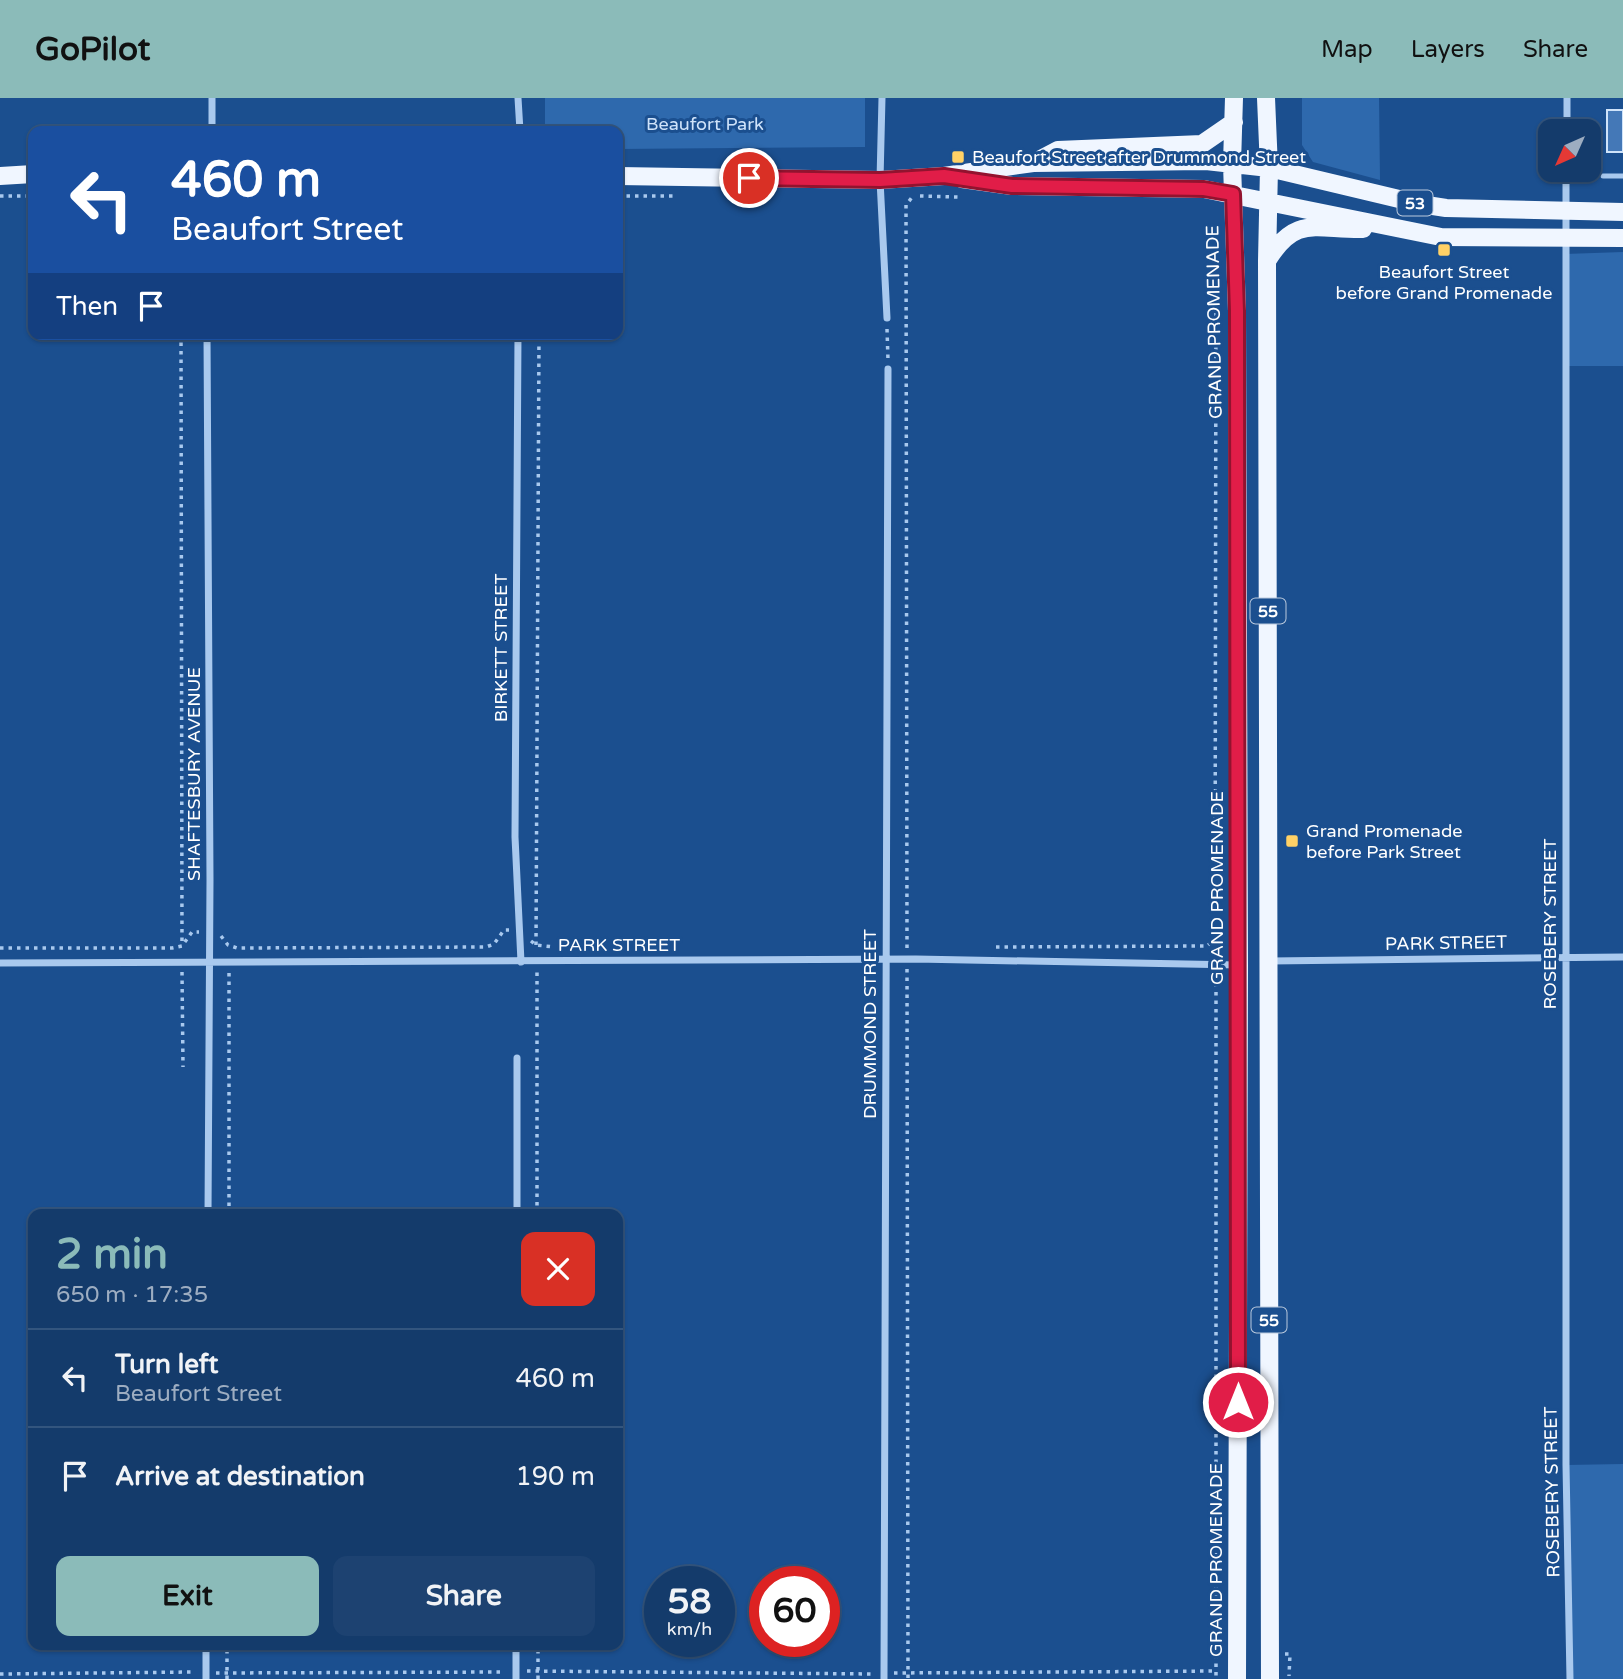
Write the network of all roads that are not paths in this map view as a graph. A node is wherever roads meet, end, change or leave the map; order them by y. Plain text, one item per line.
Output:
1 (212, 98) edge
2 (518, 98) edge
3 (882, 98) edge
4 (1234, 98) edge
5 (1266, 98) edge
6 (1567, 98) edge
7 (1567, 119) edge
8 (1234, 122) junction
9 (212, 126) edge
10 (520, 126) edge
11 (1033, 163) junction
12 (1232, 164) junction
13 (1269, 168) junction
14 (3, 174) edge
15 (28, 174) edge
16 (623, 176) edge
17 (944, 176) junction
18 (1604, 176) dead end
19 (1623, 176) edge
20 (1566, 182) edge
21 (881, 188) junction
22 (1233, 194) junction
23 (1268, 200) junction
24 (1565, 211) junction
25 (1623, 212) edge
26 (1395, 228) junction
27 (1623, 238) edge
28 (1565, 239) junction
29 (1267, 261) junction
30 (887, 317) road end
31 (207, 340) edge
32 (518, 340) edge
33 (888, 369) road end
34 (1566, 957) junction
35 (1623, 957) edge
36 (886, 959) junction
37 (1270, 961) junction
38 (521, 962) junction
39 (0, 963) edge
40 (210, 963) junction
41 (1239, 965) junction
42 (517, 1058) dead end
43 (208, 1209) edge
44 (517, 1209) edge
45 (206, 1650) edge
46 (516, 1650) edge
47 (516, 1675) edge
48 (206, 1676) edge
49 (884, 1676) edge
50 (1237, 1679) edge
51 (1270, 1679) edge
52 (1570, 1679) edge

1 - 9 street
2 - 10 street
3 - 21 street
4 - 8 main road, GRAND PROMENADE / 55
5 - 13 main road, 55
6 - 7 street
8 - 11 main road
8 - 12 main road, GRAND PROMENADE / 55
11 - 12 main road, 53
11 - 17 main road, 53
12 - 13 main road, 53
12 - 22 main road, GRAND PROMENADE / 55
13 - 23 main road, 55
13 - 24 main road, 53
14 - 15 main road
16 - 21 main road, 53
17 - 21 main road, 53
17 - 22 main road, 53
18 - 19 lane
20 - 24 street, ROSEBERY STREET
21 - 30 street
22 - 23 main road, 53
22 - 41 main road, GRAND PROMENADE / 55
23 - 26 main road, 53
23 - 29 main road, 55
24 - 25 main road, 53
24 - 28 street, ROSEBERY STREET
26 - 28 main road, 53
26 - 29 main road
27 - 28 main road, 53
28 - 34 street, ROSEBERY STREET
29 - 37 main road, 55
31 - 40 street, SHAFTESBURY AVENUE
32 - 38 street, BIRKETT STREET
33 - 36 street, DRUMMOND STREET
34 - 35 street, PARK STREET
34 - 37 street, PARK STREET
34 - 52 street, ROSEBERY STREET
36 - 38 street, PARK STREET
36 - 41 street, PARK STREET
36 - 49 street, DRUMMOND STREET
37 - 51 main road, 55
38 - 40 street, PARK STREET
39 - 40 street, PARK STREET
40 - 43 street, SHAFTESBURY AVENUE
41 - 50 main road, GRAND PROMENADE / 55
42 - 44 street
45 - 48 street
46 - 47 street

